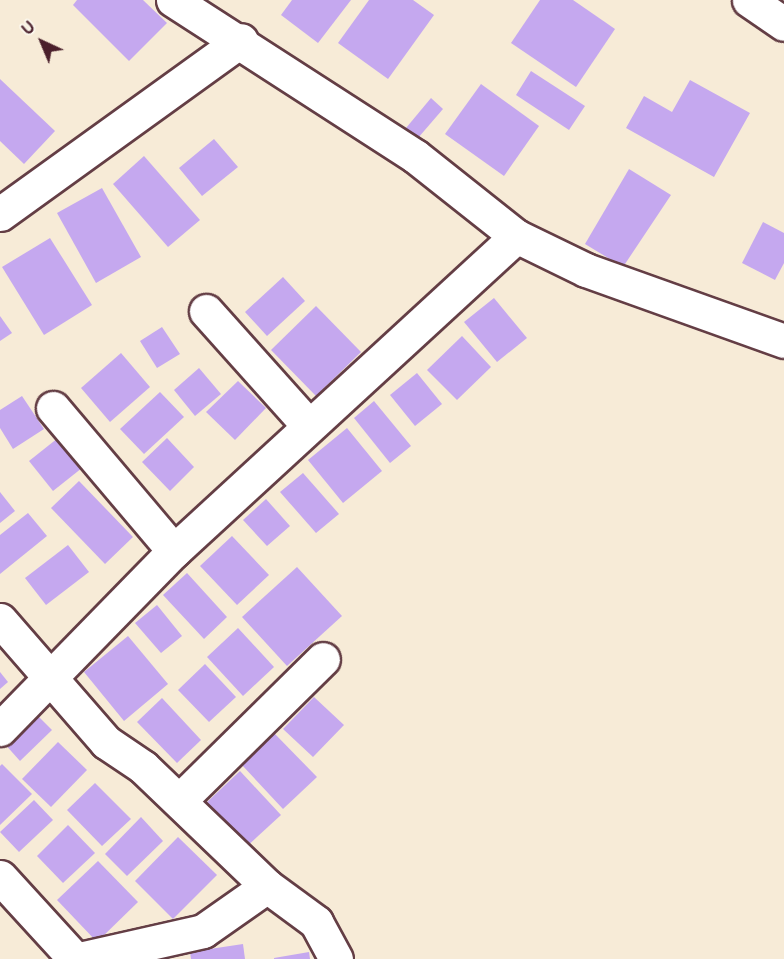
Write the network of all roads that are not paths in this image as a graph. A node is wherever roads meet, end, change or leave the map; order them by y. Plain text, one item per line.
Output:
1 (173, 0) edge
2 (749, 0) edge
3 (784, 24) edge
4 (241, 40) junction
5 (0, 214) edge
6 (516, 236) junction
7 (206, 311) dead end
8 (784, 341) edge
9 (53, 408) dead end
10 (307, 424) junction
11 (174, 551) junction
12 (0, 620) edge
13 (323, 659) dead end
14 (50, 679) junction
15 (0, 729) edge
16 (179, 801) junction
17 (0, 878) edge
18 (267, 886) junction
19 (159, 950) edge
20 (77, 959) edge
21 (336, 959) edge

1 - 4 street
2 - 3 street
4 - 5 street
4 - 6 street
6 - 8 street
6 - 10 street
7 - 10 street
9 - 11 street
10 - 11 street
11 - 14 street
12 - 14 street
13 - 16 street
14 - 15 street
14 - 16 street
16 - 18 street
17 - 20 street
18 - 19 street
18 - 21 street
19 - 20 street

